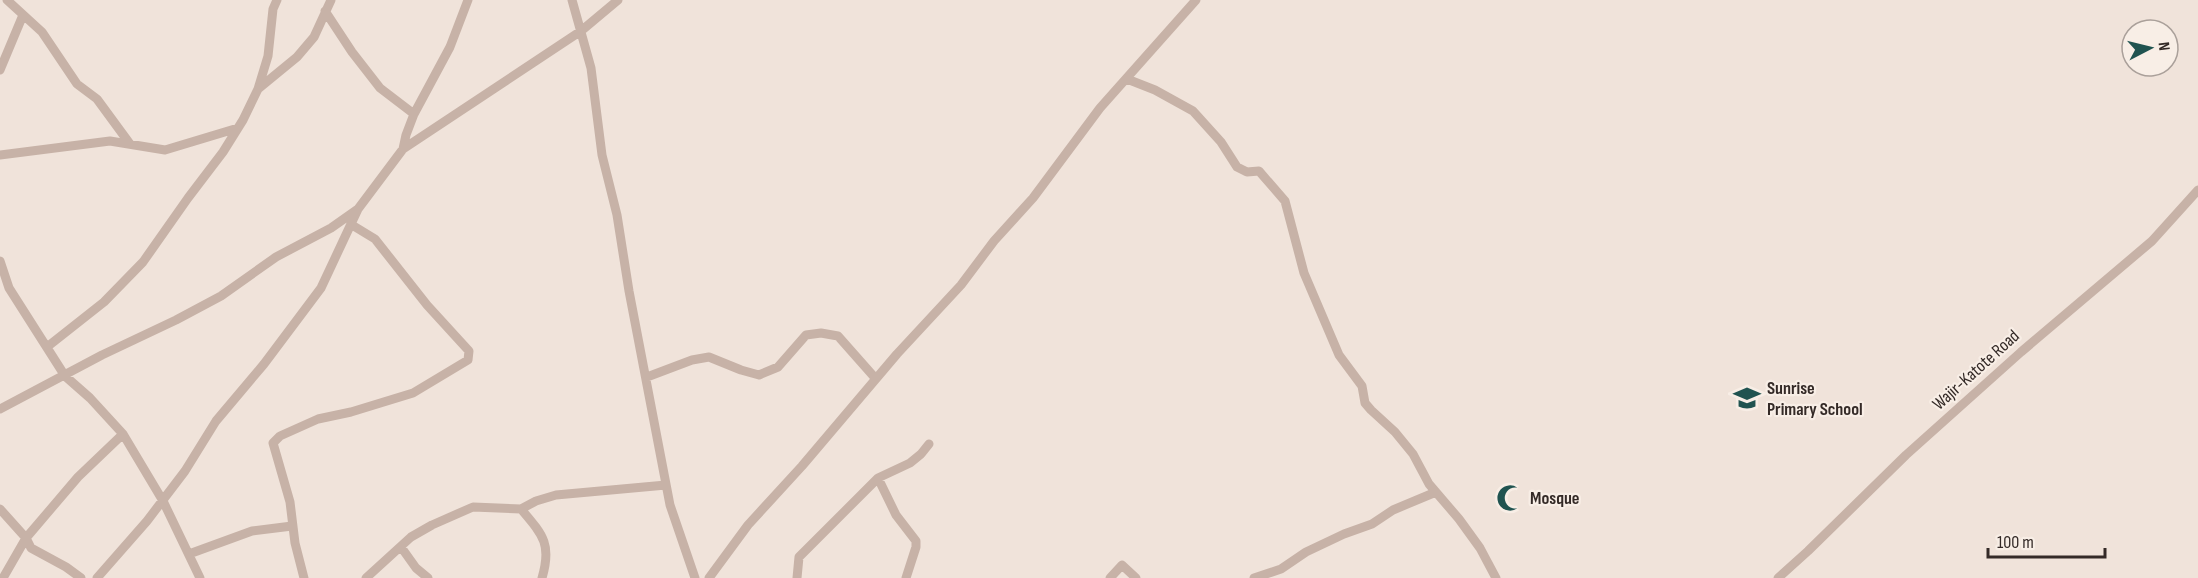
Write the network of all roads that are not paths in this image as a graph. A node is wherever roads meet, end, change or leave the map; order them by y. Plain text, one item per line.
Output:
1 (7, 0) edge
2 (277, 0) edge
3 (331, 0) edge
4 (468, 0) edge
5 (572, 0) edge
6 (618, 0) edge
7 (1196, 0) edge
8 (326, 11) junction
9 (23, 15) junction
10 (581, 31) junction
11 (0, 70) edge
12 (1127, 79) junction
13 (258, 89) junction
14 (414, 114) junction
15 (238, 128) junction
16 (130, 144) junction
17 (403, 149) junction
18 (0, 155) edge
19 (2198, 190) edge
20 (358, 209) junction
21 (352, 225) junction
22 (0, 261) edge
23 (47, 347) junction
24 (65, 376) junction
25 (647, 377) junction
26 (876, 379) junction
27 (0, 409) edge
28 (123, 434) junction
29 (929, 444) dead end
30 (878, 478) junction
31 (666, 485) junction
32 (1436, 492) junction
33 (163, 501) junction
34 (0, 509) edge
35 (521, 509) junction
36 (292, 526) junction
37 (26, 538) junction
38 (401, 547) junction
39 (189, 554) junction
40 (3, 578) edge
41 (81, 578) edge
42 (97, 578) edge
43 (200, 578) edge
44 (304, 578) edge
45 (366, 578) edge
46 (428, 578) edge
47 (542, 578) edge
48 (695, 578) edge
49 (710, 578) edge
50 (797, 578) edge
51 (906, 578) edge
52 (1110, 578) edge
53 (1136, 578) edge
54 (1254, 578) edge
55 (1496, 578) edge
56 (1778, 578) edge

1 - 9 street
2 - 13 street
3 - 8 street
4 - 14 street
5 - 10 street
6 - 10 street
7 - 12 street
8 - 13 street
8 - 14 street
9 - 11 street
9 - 16 street
10 - 17 street
10 - 25 street
12 - 26 street
12 - 32 street
13 - 15 street
14 - 17 street
15 - 16 street
15 - 23 street
16 - 18 street
17 - 20 street
19 - 56 street, Wajir-Katote Road
20 - 21 street
20 - 24 street
21 - 33 street
21 - 36 street
22 - 23 street
23 - 24 street
24 - 27 street
24 - 28 street
25 - 26 street
25 - 31 street
26 - 49 street
28 - 33 street
28 - 37 street
29 - 30 street
30 - 50 street
30 - 51 street
31 - 35 street
31 - 48 street
32 - 54 street
32 - 55 street
33 - 39 street
33 - 42 street
34 - 37 street
35 - 38 street
35 - 47 street
36 - 39 street
36 - 44 street
37 - 40 street
37 - 41 street
38 - 45 street
38 - 46 street
39 - 43 street
52 - 53 street

